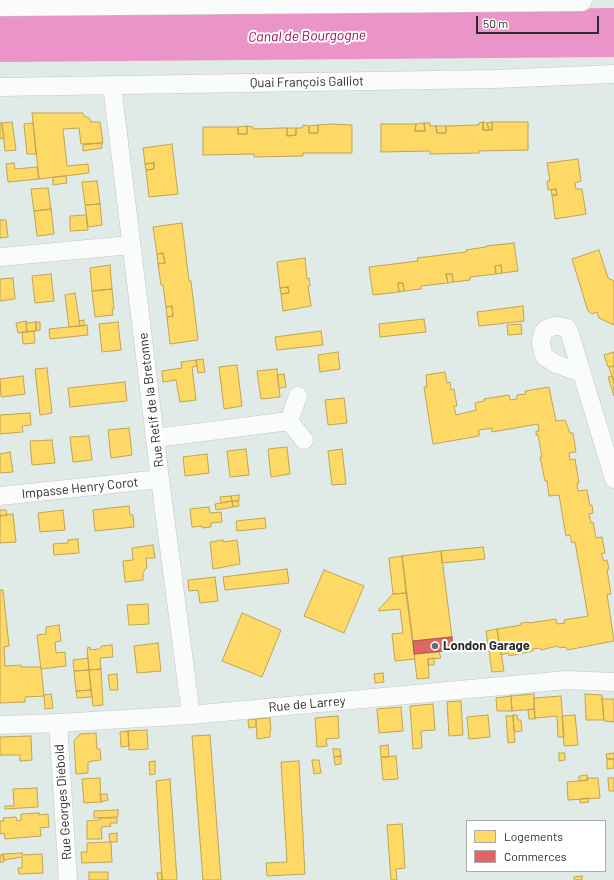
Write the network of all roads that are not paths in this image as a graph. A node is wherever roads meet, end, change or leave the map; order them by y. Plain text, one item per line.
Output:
1 (581, 0) edge
2 (0, 5) edge
3 (614, 74) edge
4 (112, 85) junction
5 (0, 87) edge
6 (131, 245) junction
7 (0, 257) edge
8 (582, 373) dead end
9 (298, 396) dead end
10 (289, 421) junction
11 (156, 438) junction
12 (304, 440) dead end
13 (160, 479) junction
14 (614, 479) edge
15 (0, 496) edge
16 (614, 682) edge
17 (191, 715) junction
18 (58, 723) junction
19 (0, 725) edge
20 (68, 880) edge

1 - 2 street
3 - 4 street, Quai François Galliot
4 - 5 street, Quai François Galliot
4 - 6 street, Rue Retif de la Bretonne
6 - 7 street
6 - 11 street, Rue Retif de la Bretonne
8 - 14 street
9 - 10 street
10 - 11 street
10 - 12 street
11 - 13 street, Rue Retif de la Bretonne
13 - 15 street, Impasse Henry Corot
13 - 17 street, Rue Retif de la Bretonne
16 - 17 street, Rue de Larrey
17 - 18 street, Rue de Larrey
18 - 19 street, Rue de Larrey
18 - 20 street, Rue Georges Diebold

